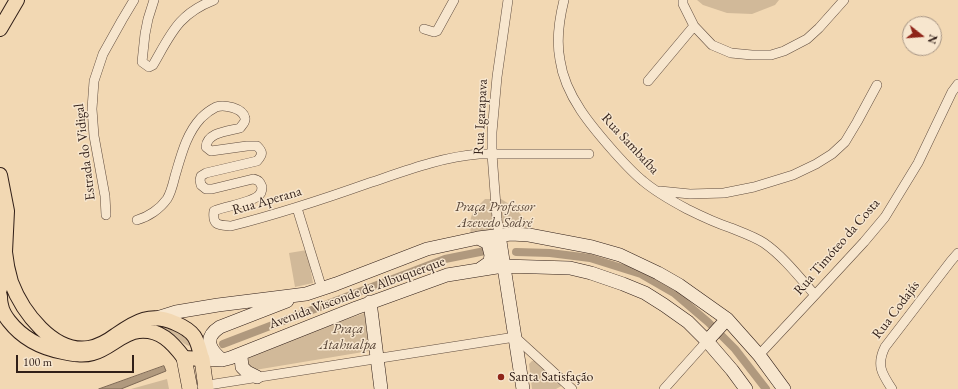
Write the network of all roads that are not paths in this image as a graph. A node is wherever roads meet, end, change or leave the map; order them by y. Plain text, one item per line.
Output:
1 (16, 0) edge
2 (134, 0) edge
3 (154, 0) edge
4 (214, 0) edge
5 (454, 0) edge
6 (508, 0) edge
7 (564, 0) edge
8 (683, 0) edge
9 (844, 0) edge
10 (694, 26) junction
11 (0, 29) edge
12 (424, 29) dead end
13 (648, 81) dead end
14 (958, 84) edge
15 (877, 85) dead end
16 (492, 154) junction
17 (588, 154) dead end
18 (0, 175) edge
19 (656, 191) junction
20 (297, 208) junction
21 (106, 215) dead end
22 (137, 220) dead end
23 (499, 235) junction
24 (478, 238) junction
25 (5, 252) junction
26 (958, 254) edge
27 (503, 266) junction
28 (480, 269) junction
29 (0, 289) edge
30 (322, 289) junction
31 (507, 289) junction
32 (306, 294) junction
33 (815, 295) junction
34 (0, 296) edge
35 (370, 302) junction
36 (23, 306) junction
37 (5, 316) junction
38 (156, 318) junction
39 (727, 319) junction
40 (515, 337) junction
41 (707, 341) junction
42 (243, 353) junction
43 (759, 355) junction
44 (184, 358) junction
45 (202, 359) junction
46 (377, 359) junction
47 (222, 360) junction
48 (257, 377) junction
49 (206, 387) edge
50 (190, 388) edge
51 (381, 389) edge
52 (523, 389) edge
53 (572, 389) edge
54 (664, 389) edge
55 (746, 389) edge
56 (784, 389) edge
57 (892, 389) edge

1 - 11 main road
2 - 21 street, Estrada do Vidigal
3 - 4 street
5 - 12 street
6 - 16 street, Rua Igarapava
7 - 19 street, Rua Sambaíba
8 - 10 street
9 - 10 street
10 - 13 street
14 - 33 street, Rua Timóteo da Costa
15 - 19 street
16 - 17 street, Rua Aperana
16 - 20 street, Rua Aperana
16 - 23 street, Rua Igarapava
18 - 25 main road
19 - 33 street, Rua Sambaíba
20 - 22 street, Rua Aperana
20 - 30 street
23 - 24 main road, Avenida Visconde de Albuquerque
23 - 27 main road
23 - 39 main road, Avenida Visconde de Albuquerque
24 - 28 main road
24 - 30 main road, Avenida Visconde de Albuquerque
25 - 29 main road
25 - 36 main road
26 - 57 street, Rua Codajás
27 - 28 main road, Avenida Visconde de Albuquerque
27 - 31 main road
27 - 41 main road, Avenida Visconde de Albuquerque
28 - 31 main road
28 - 35 main road, Avenida Visconde de Albuquerque
30 - 32 main road, Avenida Visconde de Albuquerque
31 - 40 main road
32 - 38 main road, Avenida Visconde de Albuquerque
32 - 47 main road
33 - 43 street, Rua Timóteo da Costa
34 - 37 main road
35 - 42 main road, Avenida Visconde de Albuquerque
35 - 46 main road
36 - 37 main road
36 - 38 main road
37 - 44 main road
38 - 45 main road
39 - 41 main road
39 - 43 main road, Avenida Visconde de Albuquerque
40 - 46 street
40 - 52 main road
40 - 53 street
41 - 54 street
41 - 55 main road, Avenida Visconde de Albuquerque
42 - 47 main road, Avenida Visconde de Albuquerque
42 - 48 main road
43 - 56 main road, Avenida Visconde de Albuquerque
44 - 45 main road
44 - 50 highway
45 - 47 main road, Avenida Visconde de Albuquerque
45 - 49 highway
46 - 48 street
46 - 51 main road
48 - 49 street
49 - 50 street

